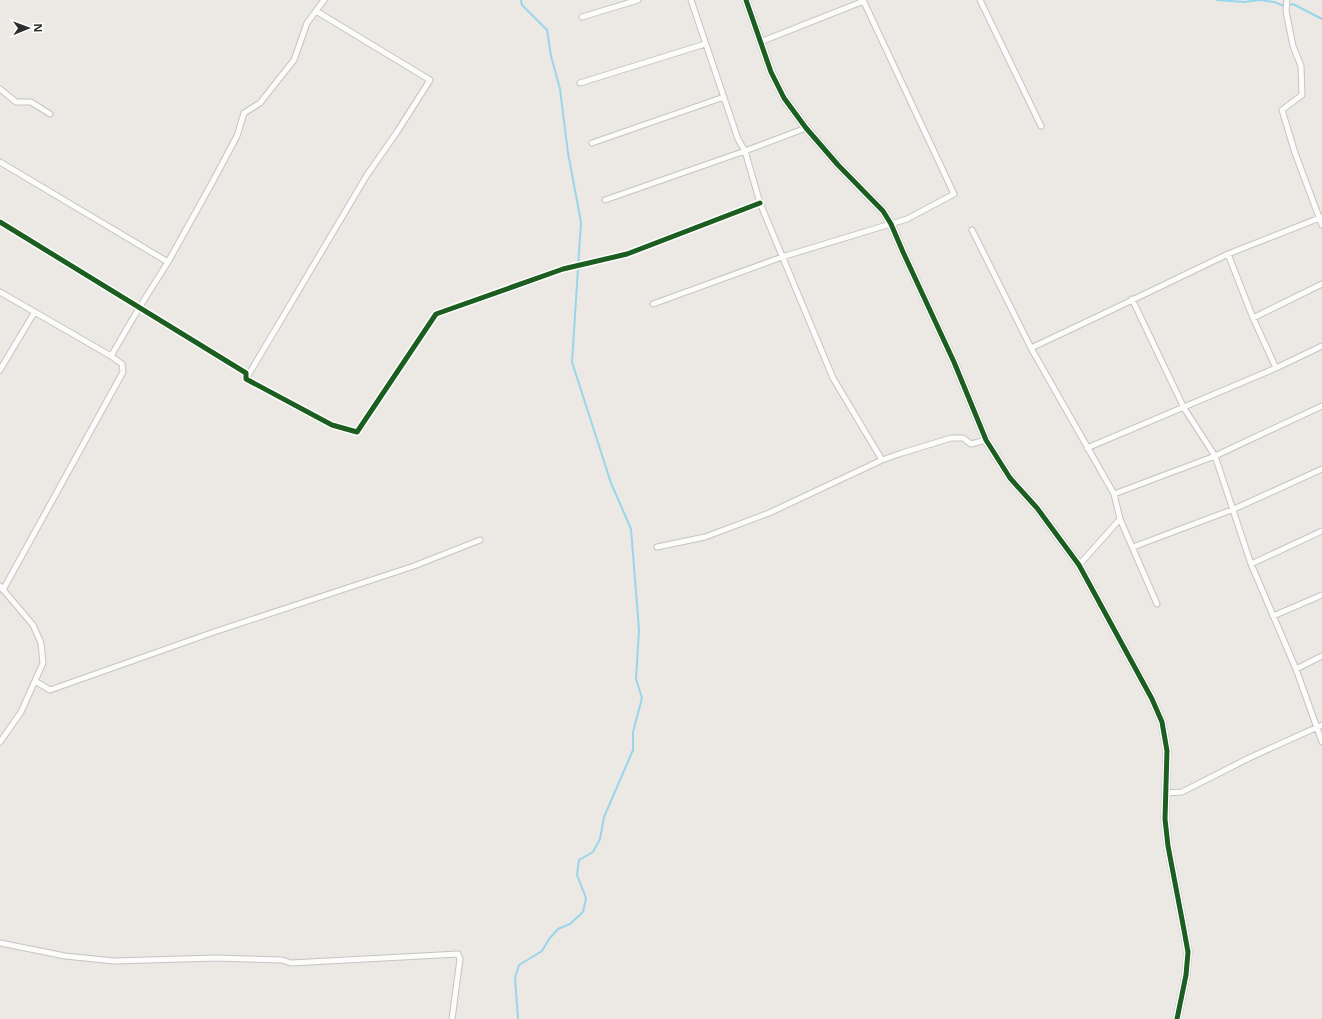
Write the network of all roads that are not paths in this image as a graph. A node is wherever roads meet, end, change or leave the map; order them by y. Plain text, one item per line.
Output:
1 (324, 0) edge
2 (638, 0) edge
3 (691, 0) edge
4 (746, 0) edge
5 (863, 0) edge
6 (980, 0) edge
7 (1288, 0) edge
8 (316, 11) junction
9 (582, 17) dead end
10 (760, 42) junction
11 (705, 44) junction
12 (580, 83) dead end
13 (0, 89) edge
14 (724, 97) junction
15 (50, 114) dead end
16 (1041, 126) dead end
17 (806, 128) junction
18 (592, 142) dead end
19 (745, 151) junction
20 (0, 162) edge
21 (605, 200) dead end
22 (760, 203) junction
23 (1320, 218) edge
24 (0, 222) edge
25 (891, 224) junction
26 (1322, 224) edge
27 (972, 230) dead end
28 (1228, 254) junction
29 (782, 257) junction
30 (168, 262) junction
31 (1322, 284) edge
32 (0, 292) edge
33 (1132, 299) junction
34 (654, 304) dead end
35 (139, 308) junction
36 (34, 313) junction
37 (1253, 318) junction
38 (1322, 346) edge
39 (1031, 348) junction
40 (111, 356) junction
41 (1276, 368) junction
42 (0, 370) edge
43 (246, 379) junction
44 (1322, 406) edge
45 (1184, 408) junction
46 (986, 440) junction
47 (1087, 448) junction
48 (1214, 456) junction
49 (882, 460) junction
50 (1322, 469) edge
51 (1114, 494) junction
52 (1234, 509) junction
53 (1120, 519) junction
54 (1322, 531) edge
55 (480, 540) dead end
56 (658, 547) dead end
57 (1133, 547) junction
58 (1251, 564) junction
59 (1079, 565) junction
60 (2, 588) edge
61 (1322, 595) edge
62 (1157, 604) dead end
63 (1273, 616) junction
64 (1322, 656) edge
65 (1296, 669) junction
66 (35, 681) junction
67 (1322, 725) edge
68 (1316, 728) junction
69 (0, 742) edge
70 (1322, 742) edge
71 (1166, 793) junction
72 (0, 943) edge
73 (452, 1019) edge
74 (1177, 1019) edge

1 - 8 street
2 - 9 street
3 - 11 street
4 - 10 street
5 - 10 street
5 - 25 street
6 - 16 street
7 - 23 street
8 - 30 street
8 - 43 street
10 - 17 street
11 - 12 street
11 - 14 street
13 - 15 street
14 - 18 street
14 - 19 street
17 - 19 street
17 - 25 street
19 - 21 street
19 - 22 street
20 - 30 street
22 - 29 street
22 - 43 street
23 - 26 street
23 - 28 street
24 - 35 street
25 - 29 street
25 - 46 street
27 - 39 street
28 - 33 street
28 - 37 street
29 - 34 street
29 - 49 street
30 - 35 street
31 - 37 street
32 - 36 street
33 - 39 street
33 - 45 street
35 - 40 street
35 - 43 street
36 - 40 street
36 - 42 street
37 - 41 street
38 - 41 street
39 - 47 street
40 - 60 street
41 - 45 street
44 - 48 street
45 - 47 street
45 - 48 street
46 - 49 street
46 - 59 street
47 - 51 street
48 - 51 street
48 - 52 street
49 - 56 street
50 - 52 street
51 - 53 street
52 - 57 street
52 - 58 street
53 - 57 street
53 - 59 street
54 - 58 street
55 - 66 street
57 - 62 street
58 - 63 street
59 - 71 street
60 - 66 street
61 - 63 street
63 - 65 street
64 - 65 street
65 - 68 street
66 - 69 street
67 - 68 street
68 - 70 street
68 - 71 street
71 - 74 street
72 - 73 street

